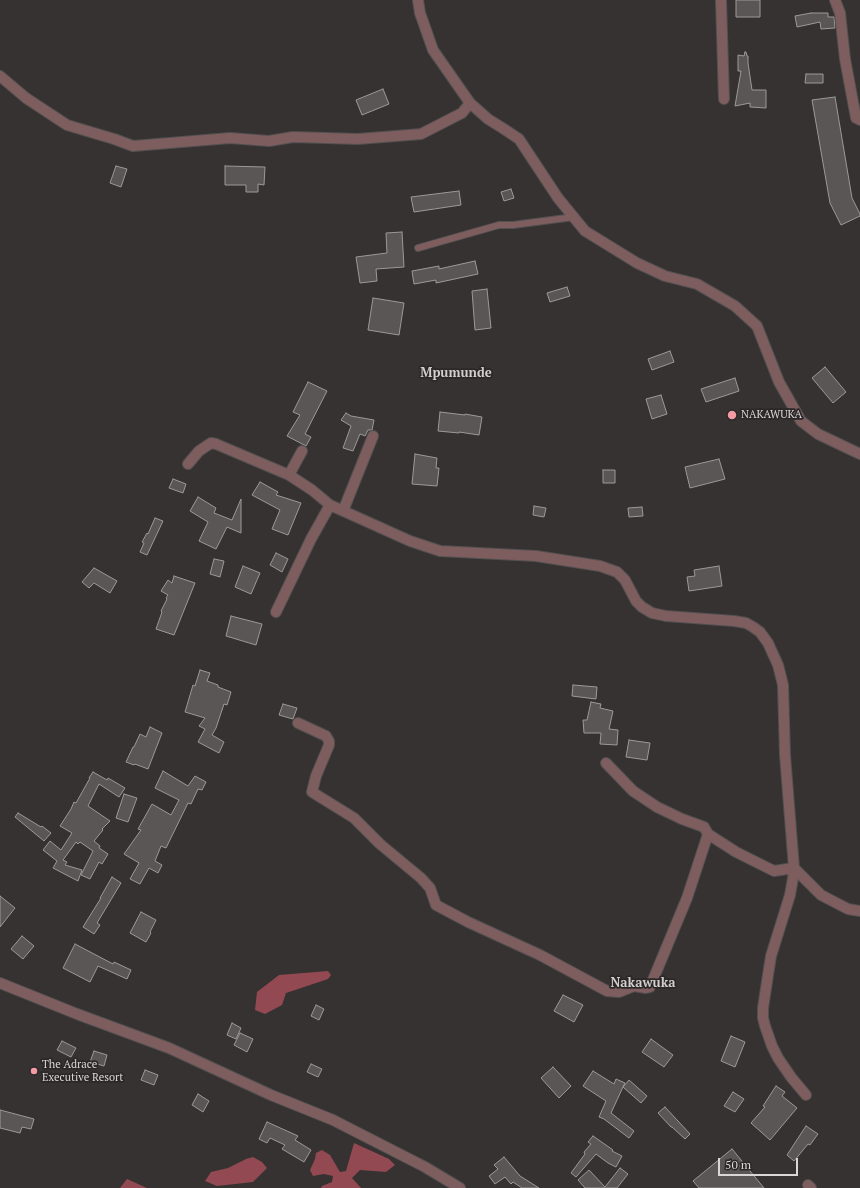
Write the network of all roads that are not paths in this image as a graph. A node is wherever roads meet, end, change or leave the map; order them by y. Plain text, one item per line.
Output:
1 (418, 0) edge
2 (721, 0) edge
3 (836, 0) edge
4 (0, 76) edge
5 (724, 99) dead end
6 (470, 103) junction
7 (860, 120) edge
8 (574, 216) junction
9 (418, 248) dead end
10 (374, 436) dead end
11 (302, 451) dead end
12 (860, 454) edge
13 (188, 464) dead end
14 (289, 475) junction
15 (330, 505) junction
16 (343, 511) junction
17 (276, 612) dead end
18 (298, 723) dead end
19 (606, 763) dead end
20 (708, 834) junction
21 (794, 868) junction
22 (860, 911) edge
23 (0, 983) edge
24 (806, 1095) dead end
25 (460, 1188) edge

1 - 6 street
2 - 5 street
3 - 7 street
4 - 6 street
6 - 8 street
8 - 9 lane
8 - 12 street
10 - 16 street
11 - 14 street
13 - 14 street
14 - 15 street
15 - 16 street
15 - 17 street
16 - 21 street
18 - 20 street
19 - 20 street
20 - 21 street
21 - 22 street
21 - 24 street
23 - 25 street

